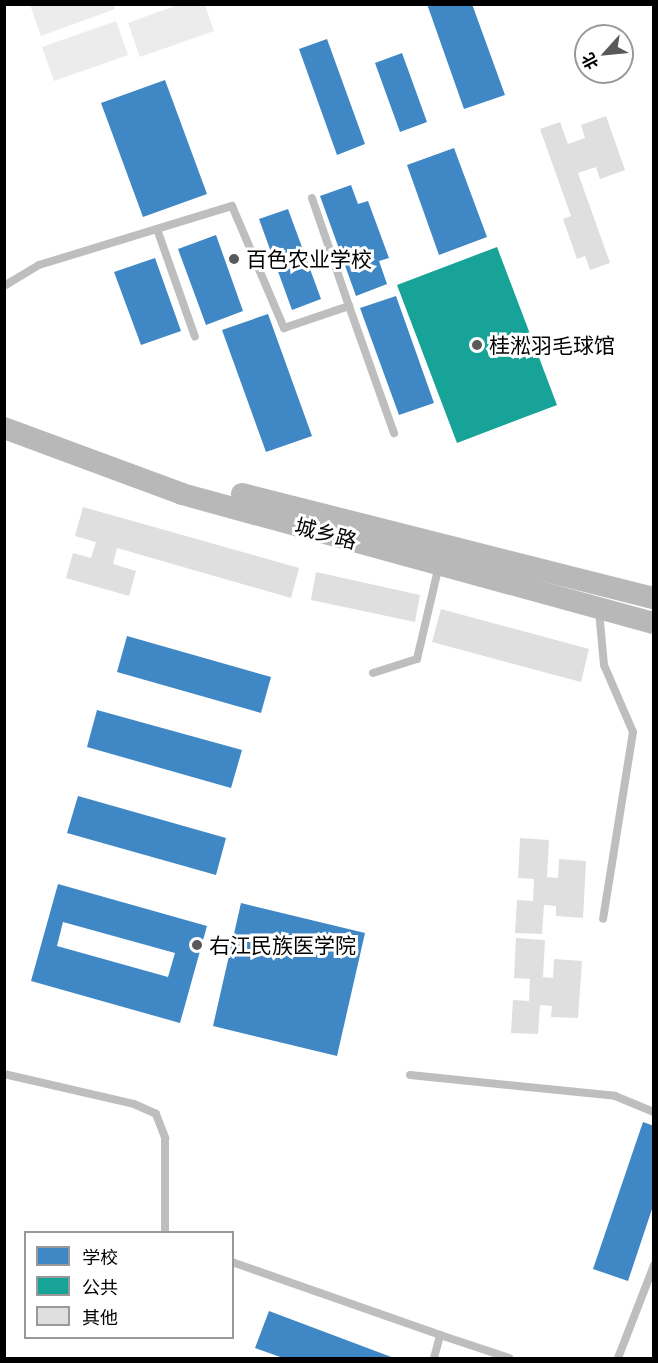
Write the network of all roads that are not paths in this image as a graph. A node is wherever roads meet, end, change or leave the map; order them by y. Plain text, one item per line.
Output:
1 (312, 198) dead end
2 (157, 229) junction
3 (4, 286) edge
4 (349, 306) junction
5 (195, 337) dead end
6 (4, 411) edge
7 (4, 428) edge
8 (394, 433) dead end
9 (439, 564) junction
10 (654, 598) edge
11 (599, 608) junction
12 (654, 623) edge
13 (372, 673) dead end
14 (603, 919) dead end
15 (4, 1074) edge
16 (410, 1075) dead end
17 (654, 1112) edge
18 (165, 1231) edge
19 (234, 1263) edge
20 (654, 1265) edge
21 (440, 1335) junction
22 (434, 1359) edge
23 (509, 1359) edge
24 (618, 1359) edge

1 - 4 lane
2 - 3 lane
2 - 4 lane
2 - 5 lane
4 - 8 lane
6 - 10 main road, 城乡路
7 - 9 main road, 城乡路
9 - 11 main road, 城乡路
9 - 13 lane
11 - 12 main road, 城乡路
11 - 14 lane
15 - 18 lane
16 - 17 lane
19 - 21 lane
20 - 24 lane
21 - 22 lane
21 - 23 lane

